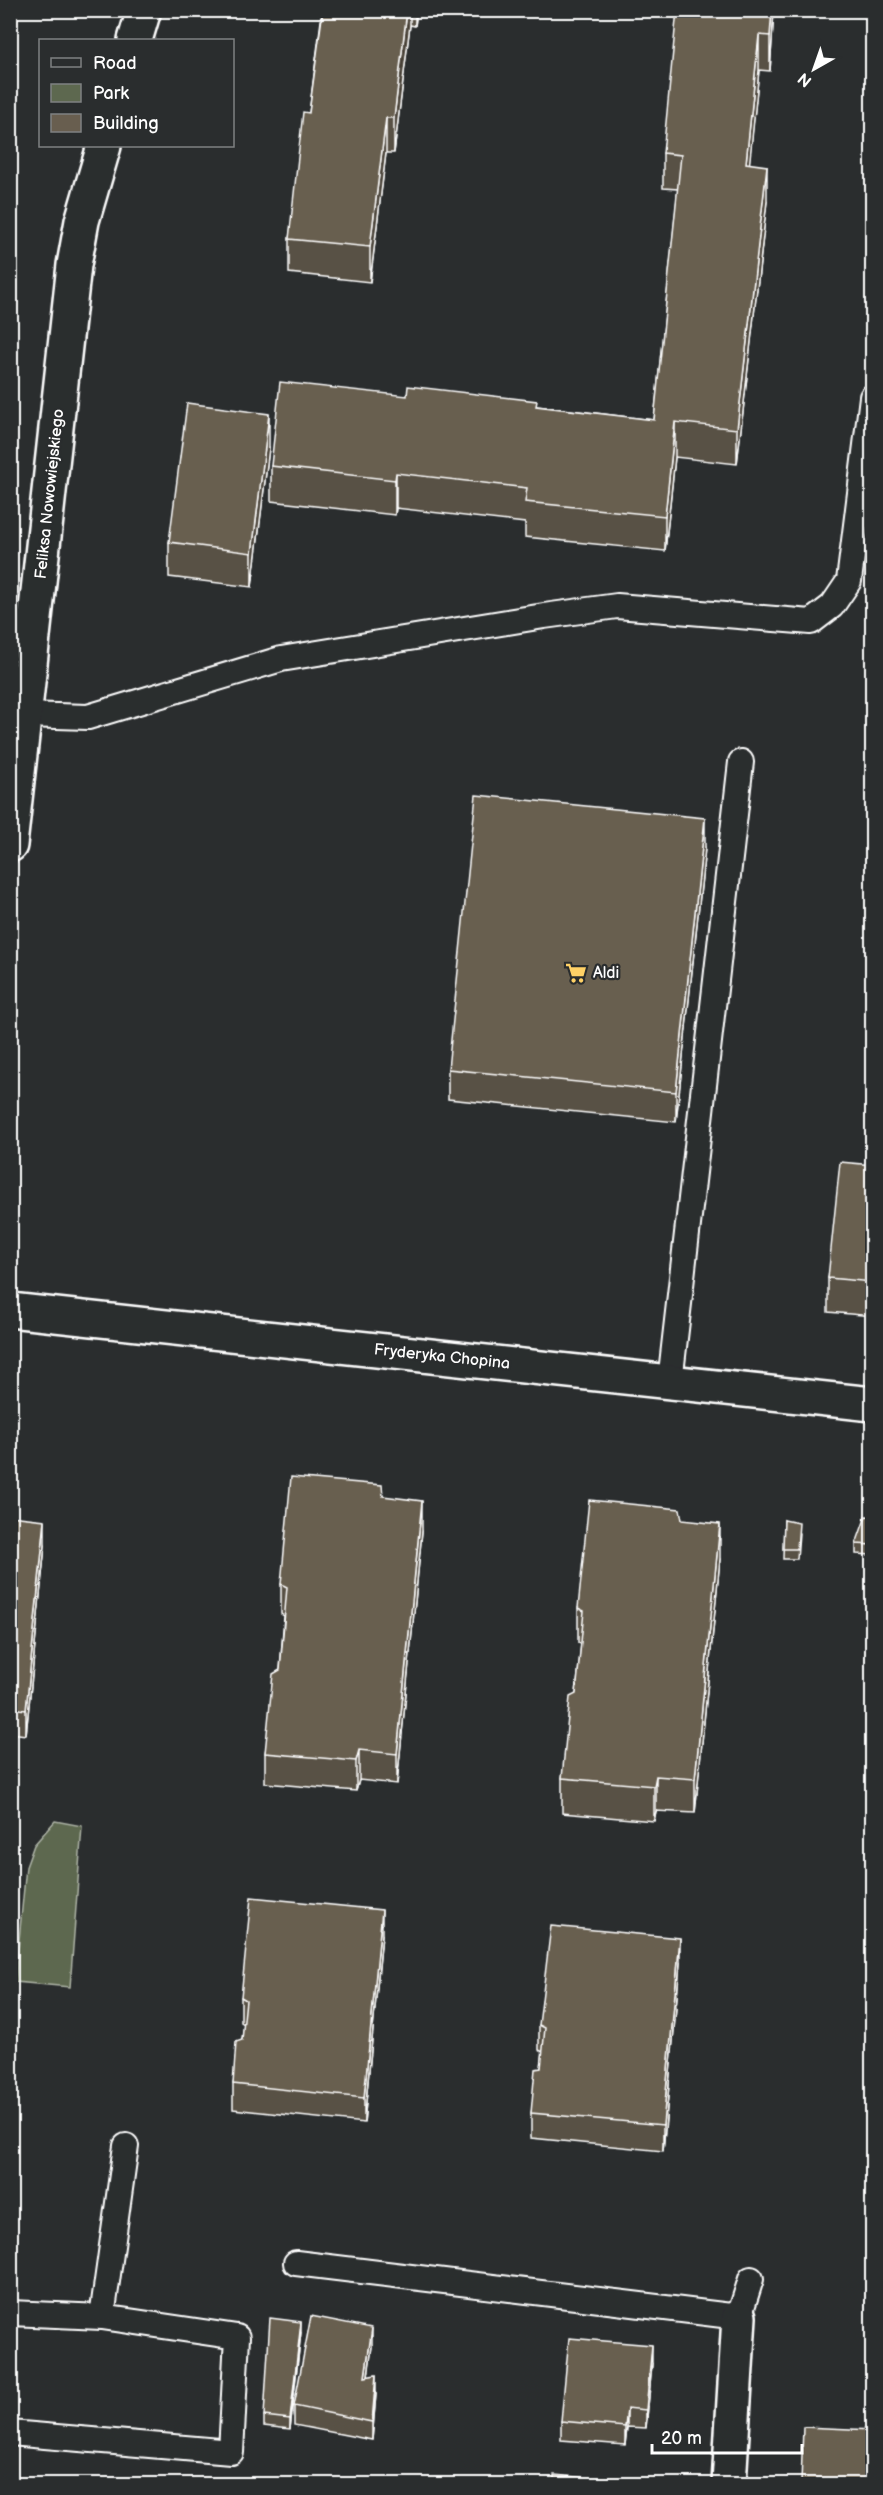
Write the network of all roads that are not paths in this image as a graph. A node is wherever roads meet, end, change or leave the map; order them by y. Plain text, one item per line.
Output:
1 (144, 10) edge
2 (135, 39) edge
3 (104, 147) edge
4 (873, 397) edge
5 (25, 715) junction
6 (741, 762) dead end
7 (10, 845) edge
8 (10, 1310) edge
9 (670, 1382) junction
10 (873, 1404) edge
11 (126, 2146) dead end
12 (296, 2263) dead end
13 (751, 2279) dead end
14 (10, 2313) edge
15 (102, 2317) junction
16 (739, 2317) junction
17 (10, 2433) edge
18 (729, 2484) edge

1 - 2 street
3 - 5 street, Feliksa Nowowiejskiego
4 - 5 lane
5 - 7 street, Feliksa Nowowiejskiego
6 - 9 lane
8 - 9 street, Fryderyka Chopina
9 - 10 street, Fryderyka Chopina
11 - 15 lane
12 - 16 lane
13 - 16 lane
14 - 15 lane
15 - 17 lane
16 - 18 street

